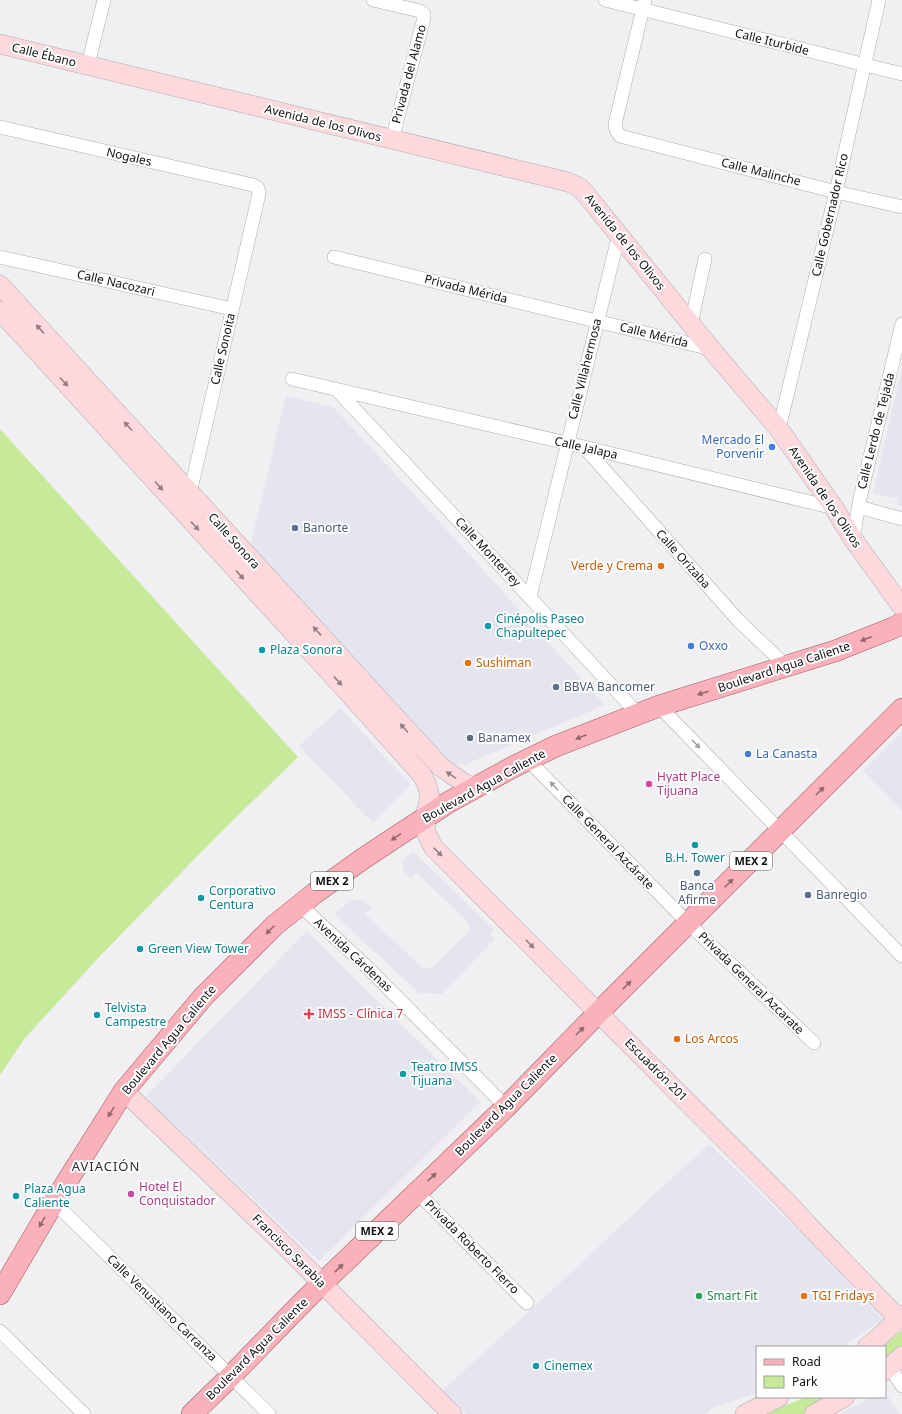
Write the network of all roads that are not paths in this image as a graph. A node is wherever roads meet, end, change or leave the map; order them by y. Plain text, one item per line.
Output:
1 (104, 0) edge
2 (373, 0) edge
3 (605, 0) edge
4 (879, 0) edge
5 (644, 5) edge
6 (0, 44) edge
7 (88, 65) junction
8 (864, 65) junction
9 (902, 74) edge
10 (0, 127) edge
11 (392, 140) junction
12 (258, 188) joint
13 (836, 192) junction
14 (902, 207) edge
15 (619, 234) junction
16 (0, 257) edge
17 (334, 257) dead end
18 (705, 259) dead end
19 (0, 285) edge
20 (232, 309) junction
21 (0, 312) edge
22 (598, 321) junction
23 (691, 324) junction
24 (902, 324) edge
25 (711, 349) junction
26 (292, 379) dead end
27 (337, 390) junction
28 (779, 429) junction
29 (567, 443) junction
30 (584, 447) junction
31 (183, 500) junction
32 (859, 507) junction
33 (834, 508) junction
34 (902, 519) edge
35 (853, 539) junction
36 (530, 597) junction
37 (902, 607) edge
38 (902, 623) edge
39 (787, 667) junction
40 (659, 706) junction
41 (902, 709) edge
42 (638, 714) junction
43 (528, 760) junction
44 (475, 788) junction
45 (426, 817) junction
46 (781, 831) junction
47 (300, 905) junction
48 (689, 924) junction
49 (902, 956) edge
50 (599, 1012) junction
51 (814, 1043) dead end
52 (124, 1091) junction
53 (506, 1107) junction
54 (417, 1192) junction
55 (54, 1202) junction
56 (322, 1285) junction
57 (0, 1294) edge
58 (527, 1303) dead end
59 (900, 1317) edge
60 (0, 1331) edge
61 (868, 1346) edge
62 (892, 1365) edge
63 (231, 1376) junction
64 (902, 1386) edge
65 (777, 1398) edge
66 (843, 1398) edge
67 (84, 1414) edge
68 (192, 1414) edge
69 (269, 1414) edge
70 (452, 1414) edge
71 (745, 1414) edge
72 (814, 1414) edge

1 - 7 street
2 - 11 street, Privada del Alamo
3 - 5 street, Calle Iturbide
4 - 8 street, Calle Gobernador Rico
5 - 8 street, Calle Iturbide
5 - 13 street, Calle Malinche
6 - 7 street, Calle Ébano
7 - 11 street, Avenida de los Olivos
8 - 9 street, Calle Iturbide
8 - 13 street, Calle Gobernador Rico
10 - 12 street, Nogales
11 - 15 street, Avenida de los Olivos
12 - 20 street, Calle Sonoita
13 - 14 street, Calle Malinche
13 - 28 street, Calle Gobernador Rico
15 - 22 street, Calle Villahermosa
15 - 23 street, Avenida de los Olivos
16 - 20 street, Calle Nacozari
17 - 22 street, Privada Mérida
18 - 23 street
31 -> 19 street, Calle Sonora
20 - 31 street, Calle Sonoita
21 -> 31 street, Calle Sonora
22 - 25 street, Calle Mérida
22 - 29 street, Calle Villahermosa
23 - 25 street, Avenida de los Olivos
24 - 32 street, Calle Lerdo de Tejada
25 - 28 street, Avenida de los Olivos
26 - 27 street, Calle Jalapa
27 - 29 street, Calle Jalapa
27 - 36 street, Calle Monterrey
28 - 33 street, Avenida de los Olivos
29 - 30 street, Calle Jalapa
29 - 36 street, Calle Villahermosa
30 - 33 street, Calle Jalapa
30 - 39 street, Calle Orizaba
44 -> 31 street, Calle Sonora
31 -> 45 street, Calle Sonora
32 - 34 street
32 - 35 street, Calle Lerdo de Tejada
33 - 35 street, Avenida de los Olivos
35 - 37 street, Avenida de los Olivos
36 - 42 street, Calle Monterrey
38 -> 39 main road, Boulevard Agua Caliente / MEX 2
39 -> 40 main road, Boulevard Agua Caliente / MEX 2
40 - 42 main road, Boulevard Agua Caliente / MEX 2
40 -> 46 street
46 -> 41 main road, Boulevard Agua Caliente / MEX 2
42 -> 43 main road, Boulevard Agua Caliente / MEX 2
43 - 44 main road, Boulevard Agua Caliente / MEX 2
48 -> 43 street, Calle General Azcárate
44 - 45 main road, Boulevard Agua Caliente / MEX 2
45 -> 47 main road, Boulevard Agua Caliente / MEX 2
45 -> 50 street, Escuadrón 201
48 -> 46 main road, Boulevard Agua Caliente / MEX 2
46 - 49 street
47 -> 52 main road, Boulevard Agua Caliente / MEX 2
47 - 53 street, Avenida Cárdenas
50 -> 48 main road, Boulevard Agua Caliente / MEX 2
48 - 51 street, Privada General Azcarate
53 -> 50 main road, Boulevard Agua Caliente / MEX 2
50 - 59 street, Escuadrón 201
52 -> 55 main road, Boulevard Agua Caliente / MEX 2
52 - 56 street, Francisco Sarabia
54 -> 53 main road, Boulevard Agua Caliente / MEX 2
56 -> 54 main road, Boulevard Agua Caliente / MEX 2
54 - 58 street, Privada Roberto Fierro
55 -> 57 main road, Boulevard Agua Caliente / MEX 2
55 - 63 street, Calle Venustiano Carranza
56 - 63 main road, Boulevard Agua Caliente / MEX 2
56 - 70 street, Francisco Sarabia
59 - 61 street
60 - 67 street
62 - 64 street
63 - 68 main road, Boulevard Agua Caliente / MEX 2
63 - 69 street, Calle Venustiano Carranza
65 - 71 street
66 - 72 street

